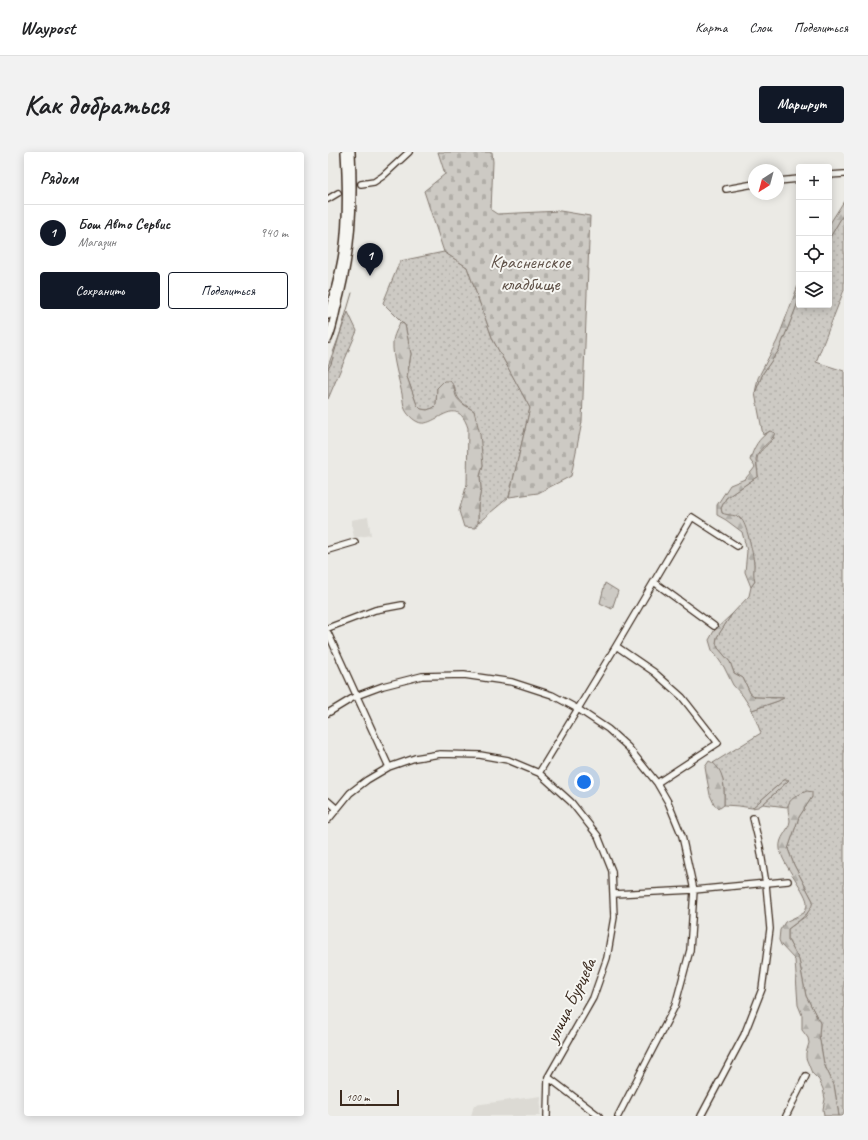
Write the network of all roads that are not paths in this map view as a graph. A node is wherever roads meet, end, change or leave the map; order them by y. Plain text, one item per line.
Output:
1 (345, 152) edge
2 (351, 152) edge
3 (409, 152) edge
4 (844, 174) edge
5 (832, 176) edge
6 (796, 179) edge
7 (784, 180) edge
8 (361, 184) dead end
9 (748, 185) edge
10 (726, 189) dead end
11 (338, 193) dead end
12 (328, 199) edge
13 (328, 315) edge
14 (328, 339) edge
15 (355, 542) dead end
16 (736, 546) dead end
17 (328, 550) edge
18 (654, 582) junction
19 (402, 605) dead end
20 (714, 626) dead end
21 (328, 628) edge
22 (328, 633) edge
23 (616, 646) junction
24 (356, 696) junction
25 (578, 709) junction
26 (328, 713) edge
27 (389, 767) junction
28 (539, 773) junction
29 (657, 783) junction
30 (328, 801) edge
31 (338, 808) junction
32 (752, 818) dead end
33 (328, 820) edge
34 (788, 882) dead end
35 (766, 884) junction
36 (694, 890) junction
37 (614, 894) junction
38 (806, 1076) dead end
39 (548, 1077) junction
40 (547, 1116) edge
41 (599, 1116) edge
42 (618, 1116) edge
43 (701, 1116) edge
44 (786, 1116) edge

1 - 13 main road
2 - 14 main road
3 - 8 street
4 - 5 street
6 - 7 street
9 - 10 street
11 - 12 street
15 - 17 street
16 - 18 street
18 - 20 street
18 - 23 street
19 - 21 street
22 - 24 street
23 - 25 street
23 - 29 street
24 - 25 street
24 - 26 street
24 - 27 street
25 - 28 street
25 - 29 street
27 - 28 street, улица Бурцева
27 - 31 street, улица Бурцева
28 - 37 street, улица Бурцева
29 - 36 street
30 - 31 street
31 - 33 street, улица Бурцева
32 - 35 street
34 - 35 street
35 - 36 street
35 - 43 street
36 - 37 street
36 - 42 street
37 - 39 street, улица Бурцева
38 - 44 street
39 - 40 street, улица Бурцева
39 - 41 street

